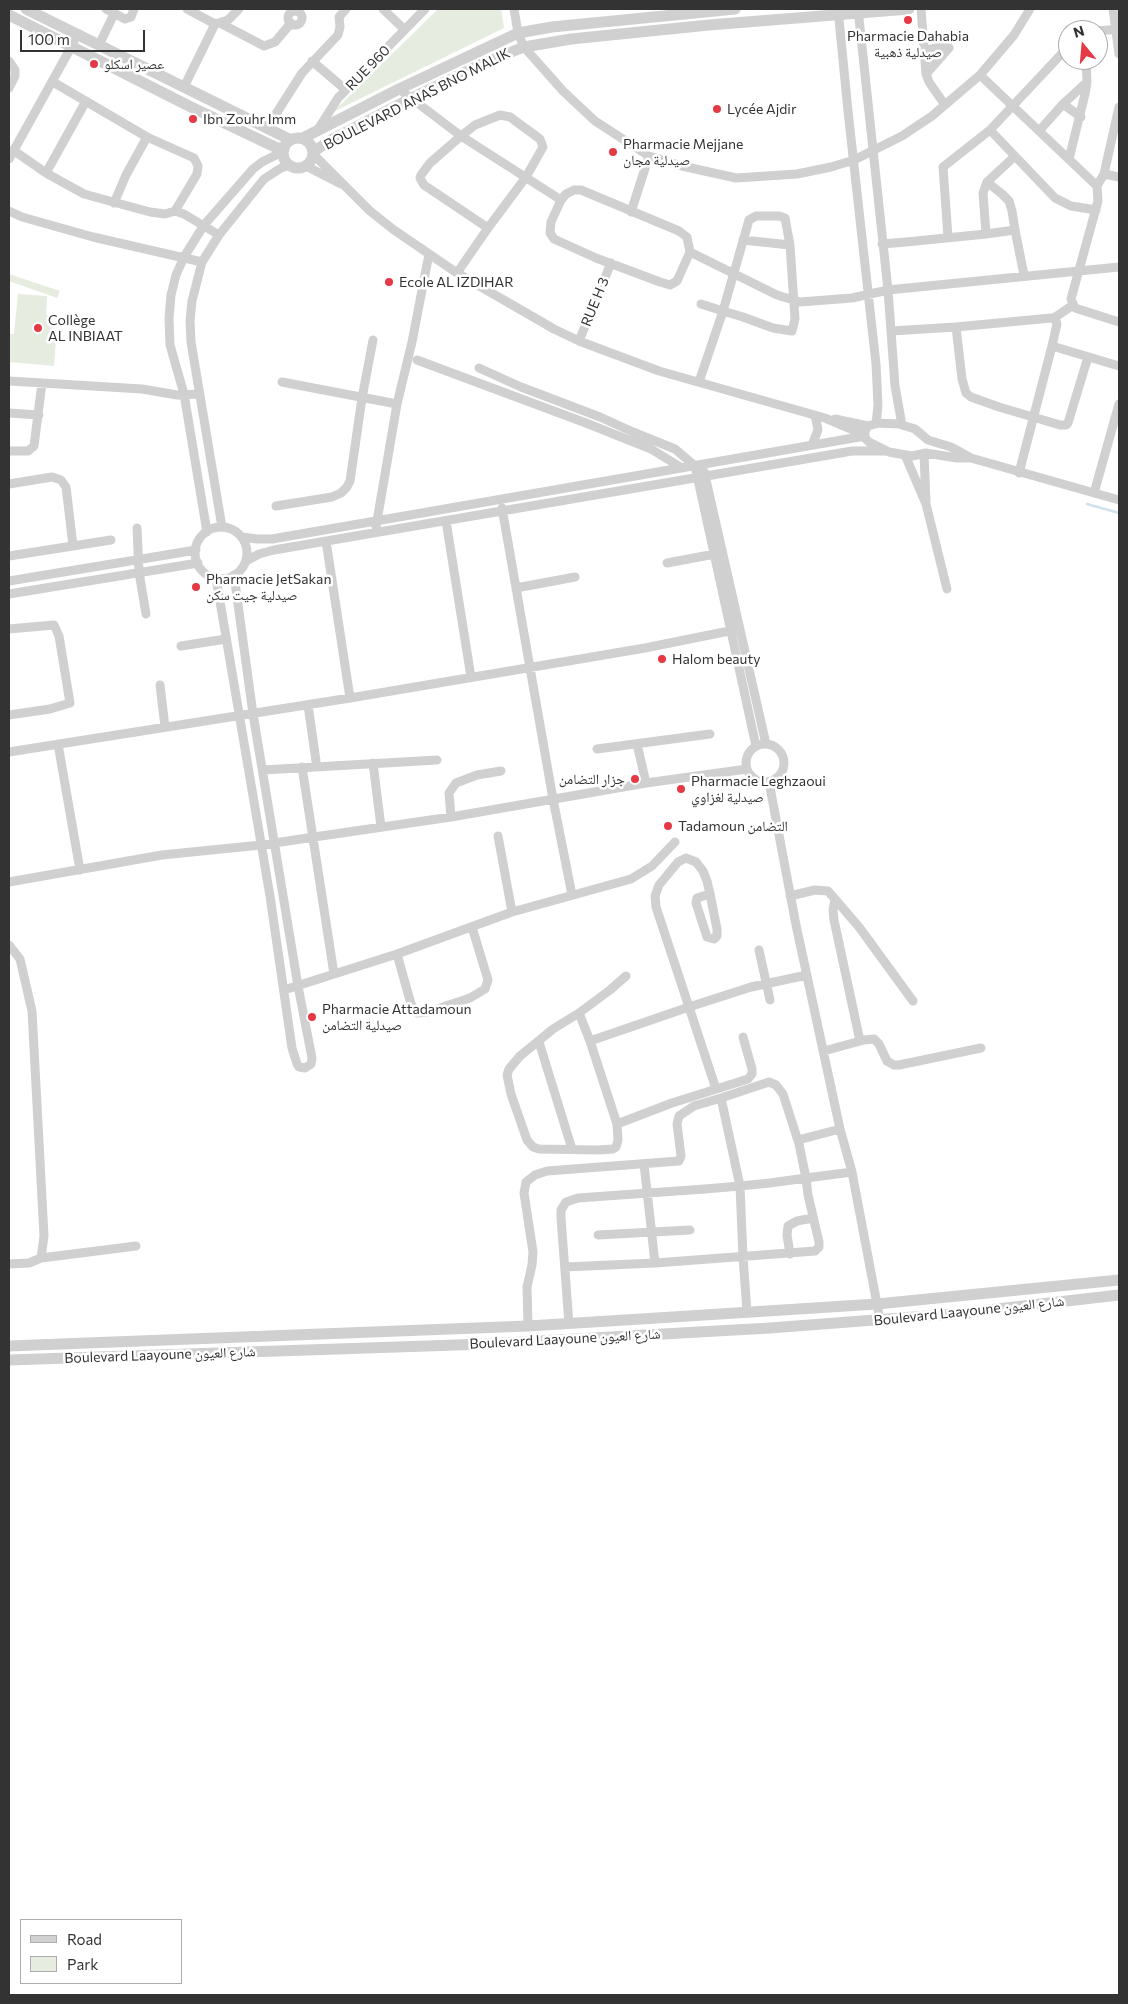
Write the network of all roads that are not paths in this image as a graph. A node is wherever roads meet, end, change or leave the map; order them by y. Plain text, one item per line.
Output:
1 (26, 9) edge
2 (134, 9) edge
3 (187, 9) edge
4 (239, 9) edge
5 (346, 9) edge
6 (383, 9) edge
7 (425, 9) edge
8 (514, 9) edge
9 (735, 9) edge
10 (909, 9) edge
11 (921, 9) edge
12 (1030, 9) edge
13 (1114, 9) edge
14 (708, 10) edge
15 (110, 11) edge
16 (858, 11) edge
17 (839, 12) edge
18 (9, 15) edge
19 (218, 23) junction
20 (291, 23) dead end
21 (708, 25) junction
22 (405, 30) junction
23 (1117, 30) edge
24 (518, 33) junction
25 (78, 35) junction
26 (99, 46) junction
27 (72, 47) junction
28 (524, 47) junction
29 (923, 51) junction
30 (1119, 54) edge
31 (1058, 57) edge
32 (9, 61) edge
33 (312, 61) junction
34 (1086, 70) edge
35 (926, 74) junction
36 (980, 75) junction
37 (52, 82) junction
38 (1087, 82) junction
39 (184, 87) junction
40 (9, 88) edge
41 (346, 90) junction
42 (399, 90) junction
43 (410, 99) junction
44 (86, 101) junction
45 (1063, 104) junction
46 (945, 105) junction
47 (1012, 105) junction
48 (1119, 107) edge
49 (1080, 117) junction
50 (267, 128) junction
51 (990, 130) junction
52 (317, 131) junction
53 (1039, 131) junction
54 (1116, 131) edge
55 (461, 136) junction
56 (148, 137) junction
57 (297, 139) junction
58 (13, 150) junction
59 (284, 150) junction
60 (873, 151) junction
61 (313, 153) junction
62 (649, 156) junction
63 (1014, 157) junction
64 (9, 159) edge
65 (1069, 159) junction
66 (854, 160) junction
67 (290, 165) junction
68 (306, 166) junction
69 (46, 173) junction
70 (1104, 174) junction
71 (526, 177) junction
72 (1119, 177) edge
73 (987, 182) junction
74 (343, 185) junction
75 (1097, 186) junction
76 (561, 200) junction
77 (114, 203) junction
78 (1096, 210) junction
79 (9, 211) edge
80 (175, 211) junction
81 (631, 212) junction
82 (204, 225) junction
83 (488, 228) junction
84 (1015, 230) junction
85 (986, 234) junction
86 (219, 235) junction
87 (948, 237) junction
88 (743, 240) junction
89 (882, 244) junction
90 (790, 245) junction
91 (690, 252) junction
92 (429, 254) junction
93 (184, 257) junction
94 (202, 262) junction
95 (611, 263) junction
96 (1119, 267) edge
97 (1080, 270) junction
98 (457, 273) junction
99 (734, 273) junction
100 (1024, 275) junction
101 (888, 290) junction
102 (869, 294) junction
103 (792, 300) junction
104 (701, 304) dead end
105 (1073, 305) junction
106 (724, 311) junction
107 (1054, 318) junction
108 (1119, 322) edge
109 (956, 327) junction
110 (891, 331) junction
111 (373, 340) dead end
112 (579, 341) junction
113 (1052, 346) junction
114 (1088, 357) junction
115 (417, 360) dead end
116 (1119, 366) edge
117 (478, 368) dead end
118 (9, 381) edge
119 (282, 382) dead end
120 (699, 382) junction
121 (42, 383) junction
122 (184, 394) junction
123 (200, 394) junction
124 (362, 398) junction
125 (397, 404) junction
126 (1119, 404) edge
127 (9, 413) edge
128 (38, 415) junction
129 (815, 415) junction
130 (1033, 418) junction
131 (902, 425) junction
132 (868, 430) junction
133 (928, 440) junction
134 (812, 445) junction
135 (885, 450) junction
136 (9, 451) edge
137 (925, 453) junction
138 (905, 455) junction
139 (971, 458) junction
140 (699, 466) junction
141 (682, 468) junction
142 (1019, 473) junction
143 (701, 477) junction
144 (9, 484) edge
145 (1094, 494) junction
146 (501, 500) junction
147 (1119, 500) edge
148 (926, 504) junction
149 (276, 506) dead end
150 (503, 511) junction
151 (377, 521) junction
152 (446, 521) junction
153 (222, 527) junction
154 (137, 528) dead end
155 (207, 532) junction
156 (375, 533) junction
157 (242, 537) junction
158 (111, 540) dead end
159 (326, 541) junction
160 (73, 546) junction
161 (196, 550) junction
162 (715, 554) junction
163 (9, 556) edge
164 (139, 559) junction
165 (246, 561) junction
166 (198, 563) junction
167 (667, 563) dead end
168 (139, 572) junction
169 (234, 575) junction
170 (575, 577) dead end
171 (216, 578) junction
172 (9, 581) edge
173 (516, 588) junction
174 (947, 590) dead end
175 (9, 594) edge
176 (146, 614) dead end
177 (9, 629) edge
178 (735, 630) junction
179 (226, 639) junction
180 (181, 646) dead end
181 (530, 666) junction
182 (471, 676) junction
183 (160, 685) dead end
184 (350, 698) junction
185 (308, 705) junction
186 (253, 714) junction
187 (9, 715) edge
188 (240, 716) junction
189 (165, 727) junction
190 (710, 734) dead end
191 (58, 744) junction
192 (637, 744) junction
193 (766, 744) junction
194 (756, 746) junction
195 (596, 749) dead end
196 (9, 752) edge
197 (437, 760) dead end
198 (316, 761) dead end
199 (372, 763) junction
200 (302, 767) junction
201 (747, 769) junction
202 (263, 770) junction
203 (501, 771) dead end
204 (769, 782) junction
205 (646, 783) junction
206 (553, 798) junction
207 (451, 817) junction
208 (381, 827) junction
209 (498, 836) dead end
210 (314, 837) junction
211 (675, 842) dead end
212 (275, 843) junction
213 (261, 845) junction
214 (80, 870) junction
215 (9, 882) edge
216 (283, 894) junction
217 (710, 894) dead end
218 (572, 895) junction
219 (270, 896) junction
220 (790, 896) junction
221 (835, 899) junction
222 (512, 912) junction
223 (472, 927) junction
224 (9, 945) edge
225 (759, 950) dead end
226 (397, 954) junction
227 (334, 974) junction
228 (807, 974) junction
229 (626, 976) dead end
230 (766, 983) junction
231 (298, 986) junction
232 (284, 990) junction
233 (770, 1000) dead end
234 (913, 1001) dead end
235 (689, 1007) junction
236 (580, 1012) junction
237 (743, 1037) dead end
238 (590, 1041) junction
239 (860, 1041) junction
240 (539, 1042) junction
241 (981, 1048) dead end
242 (824, 1051) junction
243 (718, 1093) junction
244 (617, 1124) junction
245 (840, 1129) junction
246 (798, 1140) junction
247 (572, 1148) junction
248 (644, 1164) junction
249 (852, 1172) junction
250 (806, 1178) junction
251 (740, 1186) junction
252 (646, 1194) junction
253 (813, 1218) junction
254 (690, 1230) dead end
255 (652, 1233) junction
256 (598, 1235) dead end
257 (136, 1246) dead end
258 (790, 1254) junction
259 (742, 1257) junction
260 (41, 1258) junction
261 (655, 1263) junction
262 (9, 1264) edge
263 (565, 1267) junction
264 (1119, 1280) edge
265 (1119, 1295) edge
266 (877, 1304) junction
267 (747, 1312) junction
268 (880, 1320) junction
269 (569, 1324) junction
270 (528, 1326) junction
271 (9, 1346) edge
272 (9, 1360) edge

1 - 25 street
2 - 15 street
3 - 19 street
4 - 19 street
5 - 33 street
6 - 22 street
7 - 22 street, RUE 960
8 - 24 street
9 - 14 street, BOULEVARD ANAS BNO MALIK
10 - 16 street, BOULEVARD ANAS BNO MALIK
11 - 29 street
12 - 36 street
13 - 23 street
14 - 21 street
14 - 24 street, BOULEVARD ANAS BNO MALIK
15 - 26 street
16 - 17 street, BOULEVARD ANAS BNO MALIK
16 - 60 street
17 - 21 street, BOULEVARD ANAS BNO MALIK
17 - 66 street
18 - 27 street
19 - 20 street
19 - 39 street
21 - 28 street, BOULEVARD ANAS BNO MALIK
22 - 41 street, RUE 960
23 - 30 street
24 - 28 street
24 - 42 street, BOULEVARD ANAS BNO MALIK
25 - 26 street
25 - 27 street
26 - 39 street
27 - 37 street
27 - 59 street
28 - 43 street, BOULEVARD ANAS BNO MALIK
28 - 62 street
29 - 35 street
29 - 35 street
31 - 47 street
32 - 40 street
33 - 41 street
33 - 50 street
34 - 38 street
35 - 46 street
36 - 46 street
36 - 47 street
37 - 44 street
37 - 58 street
38 - 45 street
38 - 49 street
39 - 50 street
41 - 52 street, RUE 960
42 - 43 street
42 - 52 street, BOULEVARD ANAS BNO MALIK
43 - 55 street
43 - 61 street, BOULEVARD ANAS BNO MALIK
44 - 56 street
44 - 69 street
45 - 49 street
45 - 53 street
46 - 60 street
47 - 51 street
47 - 53 street
48 - 54 street
49 - 65 street
50 - 57 street
51 - 63 street
51 - 87 street
52 - 57 street, BOULEVARD ANAS BNO MALIK
53 - 65 street
54 - 70 street
55 - 71 street
55 - 71 street
55 - 83 street
56 - 77 street
56 - 80 street
57 - 59 street
57 - 61 street
58 - 64 street
58 - 69 street
59 - 67 street
59 - 82 street
60 - 66 street
60 - 89 street
61 - 68 street
61 - 74 street
62 - 66 street
62 - 81 street
63 - 73 street
63 - 78 street
65 - 75 street
66 - 102 street
67 - 68 street
67 - 86 street
68 - 74 street
69 - 77 street
70 - 72 street
70 - 75 street
71 - 76 street
71 - 83 street
73 - 84 street
73 - 85 street
74 - 92 street
75 - 78 street
76 - 81 street
76 - 95 street
77 - 80 street
78 - 97 street
79 - 93 street
80 - 82 street
81 - 91 street
82 - 86 street
82 - 93 street
83 - 98 street
84 - 85 street
84 - 100 street
85 - 87 street
86 - 94 street
87 - 89 street
88 - 90 street
88 - 90 street
88 - 99 street
89 - 101 street
90 - 103 street
91 - 95 street
91 - 99 street
92 - 98 street
92 - 125 street
93 - 94 street
93 - 122 street
94 - 123 street
95 - 112 street, RUE H 3
96 - 97 street
97 - 100 street
97 - 105 street
98 - 112 street
99 - 103 street
99 - 106 street
100 - 101 street
101 - 102 street
101 - 110 street
102 - 103 street
102 - 132 street
103 - 106 street
104 - 106 street
105 - 107 street
105 - 108 street
106 - 120 street
107 - 109 street
107 - 113 street
109 - 110 street
109 - 130 street
110 - 131 street
111 - 124 street
112 - 120 street
113 - 114 street
113 - 130 street
114 - 116 street
114 - 130 street
115 - 141 street
117 - 140 street
118 - 121 street
119 - 124 street
120 - 129 street
121 - 122 street
121 - 128 street
122 - 123 street
122 - 155 street
123 - 153 street
124 - 125 street
124 - 149 street
125 - 151 street
126 - 145 street
127 - 128 street
128 - 136 street
129 - 132 street
129 - 134 street
130 - 142 street
131 - 132 street
131 - 133 street
132 - 134 street
132 - 135 street
133 - 137 street
133 - 139 street
134 - 140 street
135 - 138 street
135 - 143 street
137 - 138 street
137 - 139 street
137 - 148 street
138 - 148 street
139 - 142 street
140 - 141 street
140 - 143 street
141 - 146 street
142 - 145 street
143 - 150 street
143 - 162 street
143 - 178 street
144 - 160 street
145 - 147 street
146 - 150 street
146 - 151 street
148 - 174 street
150 - 152 street
150 - 173 street
151 - 156 street
151 - 157 street
152 - 156 street
152 - 182 street
153 - 155 street
153 - 157 street
154 - 164 street
155 - 161 street
156 - 159 street
157 - 165 street
158 - 160 street
159 - 165 street
159 - 184 street
160 - 163 street
161 - 164 street
161 - 166 street
162 - 167 street
162 - 178 street
164 - 168 street
164 - 172 street
165 - 169 street
166 - 168 street
166 - 171 street
168 - 175 street
168 - 176 street
169 - 171 street
169 - 186 street
170 - 173 street
171 - 179 street
173 - 181 street
177 - 187 street
178 - 181 street
178 - 193 street
178 - 194 street
179 - 180 street
179 - 188 street
181 - 182 street
181 - 206 street
182 - 184 street
183 - 189 street
184 - 185 street
185 - 186 street
185 - 198 street
186 - 188 street
186 - 202 street
188 - 189 street
188 - 213 street
189 - 191 street
190 - 192 street
191 - 196 street
191 - 214 street
192 - 195 street
192 - 205 street
193 - 194 street
193 - 204 street
194 - 201 street
197 - 199 street
199 - 200 street
199 - 208 street
200 - 202 street
200 - 210 street
201 - 204 street
201 - 205 street
202 - 212 street
203 - 207 street
204 - 220 street
205 - 206 street
206 - 207 street
206 - 218 street
207 - 208 street
208 - 210 street
209 - 222 street
210 - 212 street
210 - 227 street
211 - 218 street
212 - 213 street
212 - 216 street
213 - 214 street
213 - 219 street
214 - 215 street
216 - 219 street
216 - 231 street
217 - 235 street
218 - 222 street
219 - 232 street
220 - 221 street
220 - 228 street
221 - 234 street
221 - 239 street
222 - 223 street
223 - 226 street
223 - 226 street
224 - 260 street
225 - 230 street
226 - 227 street
227 - 231 street
228 - 230 street
228 - 242 street
229 - 236 street
230 - 233 street
230 - 235 street
231 - 232 street
231 - 232 street
235 - 238 street
235 - 243 street
236 - 238 street
236 - 240 street
237 - 243 street
238 - 244 street
239 - 241 street
239 - 242 street
240 - 247 street
240 - 247 street
242 - 245 street
243 - 244 street
243 - 246 street
243 - 248 street
243 - 251 street
244 - 247 street
245 - 246 street
245 - 249 street
246 - 250 street
248 - 252 street
248 - 270 street
249 - 250 street
249 - 266 street
250 - 251 street
250 - 253 street
251 - 252 street
251 - 259 street
252 - 255 street
252 - 263 street
253 - 258 street
253 - 258 street
254 - 255 street
255 - 256 street
255 - 261 street
257 - 260 street
258 - 259 street
259 - 261 street
259 - 267 street
260 - 262 street
261 - 263 street
263 - 269 street
264 - 266 street, Boulevard Laayoune شارع العيون
265 - 268 street, Boulevard Laayoune شارع العيون
266 - 267 street, Boulevard Laayoune شارع العيون
266 - 268 street
267 - 269 street, Boulevard Laayoune شارع العيون
268 - 272 street, Boulevard Laayoune شارع العيون
269 - 270 street, Boulevard Laayoune شارع العيون
270 - 271 street, Boulevard Laayoune شارع العيون

